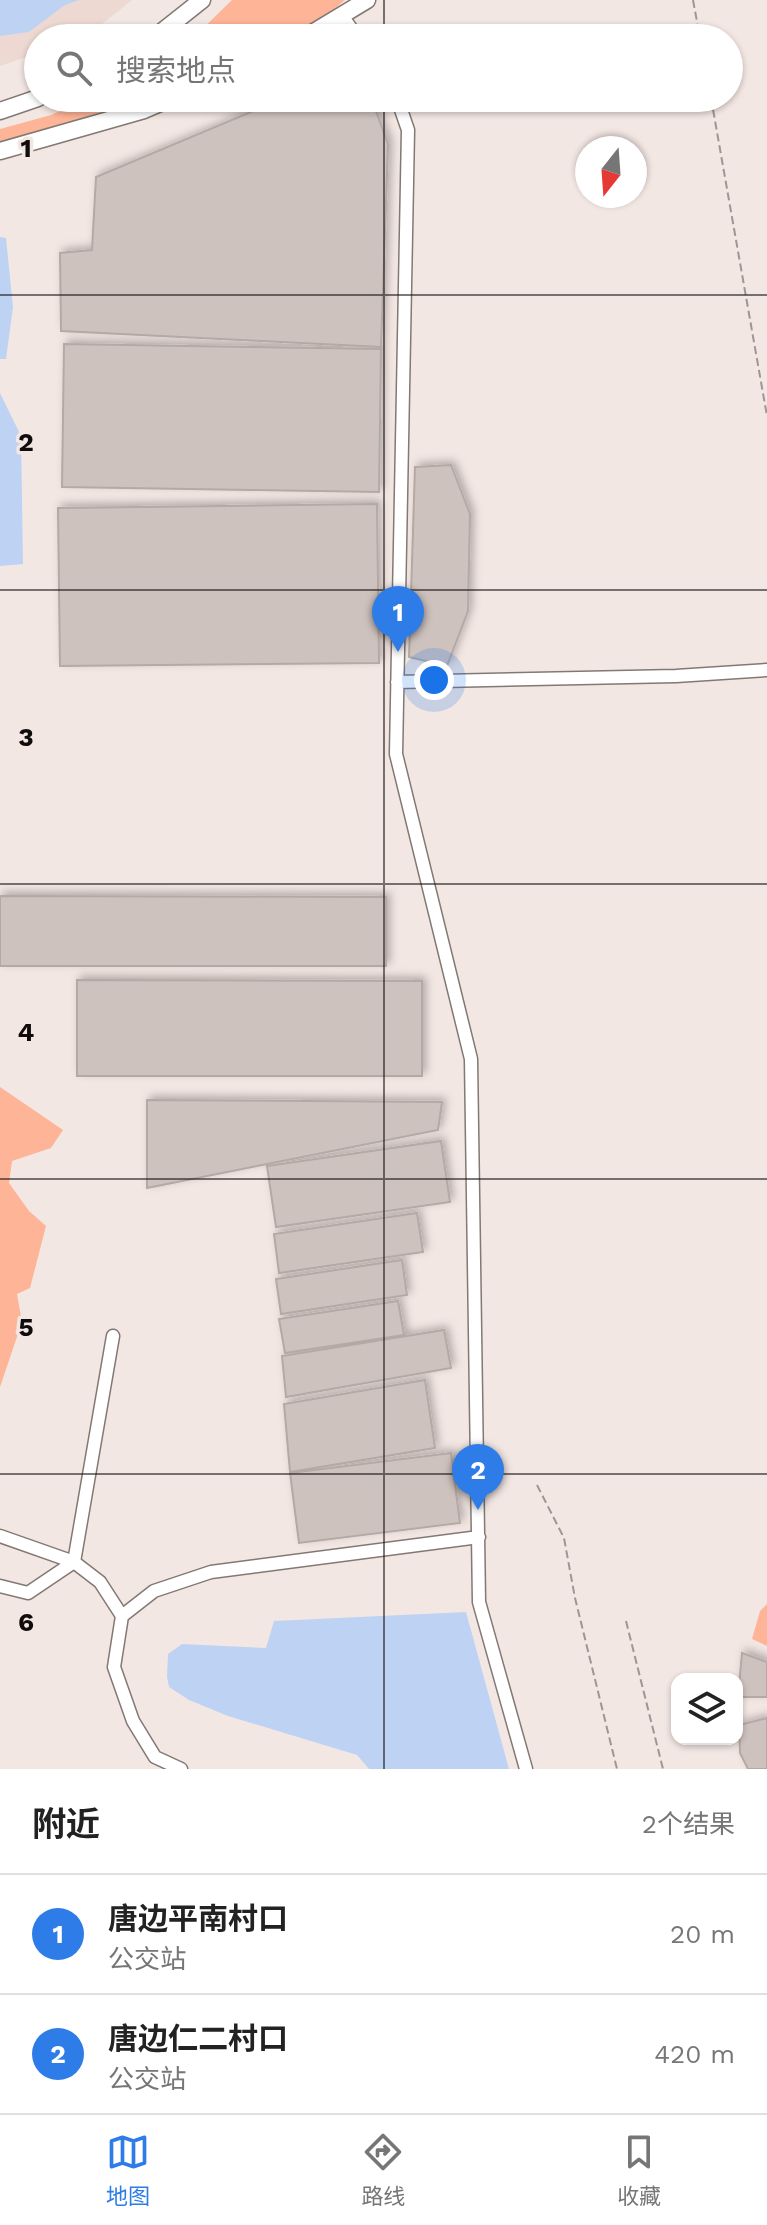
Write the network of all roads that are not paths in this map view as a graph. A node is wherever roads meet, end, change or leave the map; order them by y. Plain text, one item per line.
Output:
1 (202, 0) edge
2 (367, 0) edge
3 (343, 17) junction
4 (172, 24) edge
5 (330, 24) edge
6 (348, 24) edge
7 (24, 103) edge
8 (0, 111) edge
9 (137, 112) edge
10 (402, 112) edge
11 (0, 151) edge
12 (767, 670) edge
13 (397, 682) junction
14 (113, 1336) dead end
15 (0, 1536) edge
16 (479, 1537) junction
17 (74, 1562) junction
18 (0, 1586) edge
19 (122, 1616) junction
20 (181, 1769) edge
21 (526, 1769) edge

1 - 4 main road
2 - 3 main road
3 - 5 main road
3 - 6 street
7 - 8 main road
9 - 11 main road
10 - 13 street
12 - 13 street
13 - 16 street
14 - 17 street
15 - 17 street
16 - 19 street
16 - 21 street
17 - 18 street
17 - 19 street
19 - 20 street

